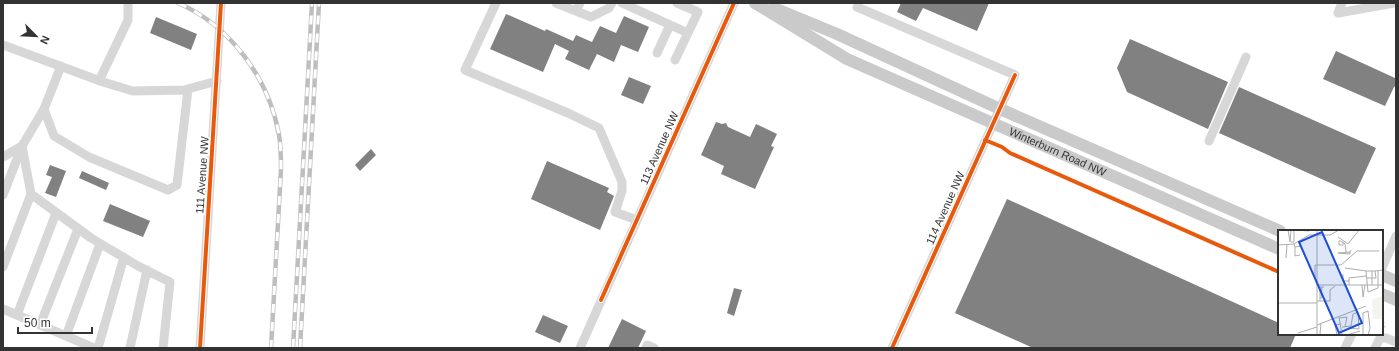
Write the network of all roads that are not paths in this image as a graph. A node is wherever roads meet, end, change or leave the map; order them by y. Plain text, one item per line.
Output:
1 (128, 3) edge
2 (221, 3) edge
3 (496, 3) edge
4 (556, 3) edge
5 (612, 3) edge
6 (622, 3) edge
7 (677, 3) edge
8 (734, 3) edge
9 (755, 3) edge
10 (762, 3) edge
11 (1342, 3) edge
12 (1394, 3) edge
13 (578, 7) edge
14 (857, 7) dead end
15 (670, 25) junction
16 (688, 33) junction
17 (3, 45) edge
18 (657, 53) dead end
19 (1246, 57) dead end
20 (675, 60) dead end
21 (61, 66) junction
22 (100, 81) junction
23 (217, 81) junction
24 (188, 89) junction
25 (44, 109) junction
26 (1000, 109) junction
27 (993, 124) junction
28 (1209, 141) dead end
29 (22, 146) junction
30 (3, 157) edge
31 (30, 194) junction
32 (3, 195) edge
33 (56, 213) junction
34 (636, 220) junction
35 (78, 229) junction
36 (1278, 230) edge
37 (1396, 236) edge
38 (100, 244) junction
39 (1278, 249) edge
40 (124, 258) junction
41 (1383, 266) edge
42 (3, 267) edge
43 (147, 270) junction
44 (1383, 275) edge
45 (1396, 281) edge
46 (1383, 294) edge
47 (1396, 300) edge
48 (3, 309) edge
49 (16, 314) junction
50 (40, 324) junction
51 (1352, 335) edge
52 (1396, 335) edge
53 (66, 336) junction
54 (1383, 336) junction
55 (1396, 342) edge
56 (94, 348) edge
57 (98, 348) edge
58 (130, 348) edge
59 (163, 348) edge
60 (200, 348) edge
61 (580, 348) edge
62 (646, 348) edge
63 (654, 348) edge
64 (892, 348) edge
65 (1345, 348) edge
66 (1375, 348) edge

1 - 22 street
2 - 23 street, 111 Avenue NW
3 - 34 street
4 - 13 street
5 - 13 street
6 - 15 street
7 - 16 street
8 - 34 street, 113 Avenue NW
9 - 27 main road, Winterburn Road NW
10 - 26 main road, Winterburn Road NW
11 - 12 street
14 - 26 street, 114 Avenue NW
15 - 16 street
15 - 18 street
16 - 20 street
17 - 21 street
19 - 28 street
21 - 22 street
21 - 25 street
22 - 24 street
23 - 24 street
23 - 60 street, 111 Avenue NW
24 - 25 street
25 - 29 street
26 - 27 street, 114 Avenue NW
26 - 36 main road, Winterburn Road NW
27 - 39 main road, Winterburn Road NW
27 - 64 street, 114 Avenue NW
29 - 30 street
29 - 31 street
29 - 32 street
31 - 33 street
31 - 42 street
33 - 35 street
33 - 49 street
34 - 61 street, 113 Avenue NW
35 - 38 street
35 - 50 street
37 - 41 street
38 - 40 street
38 - 53 street
40 - 43 street
40 - 57 street
43 - 58 street
43 - 59 street
44 - 45 main road
46 - 47 main road
48 - 49 street
49 - 50 street
50 - 53 street
51 - 65 street
52 - 54 street
53 - 56 street
54 - 55 street
54 - 66 street
62 - 63 street

